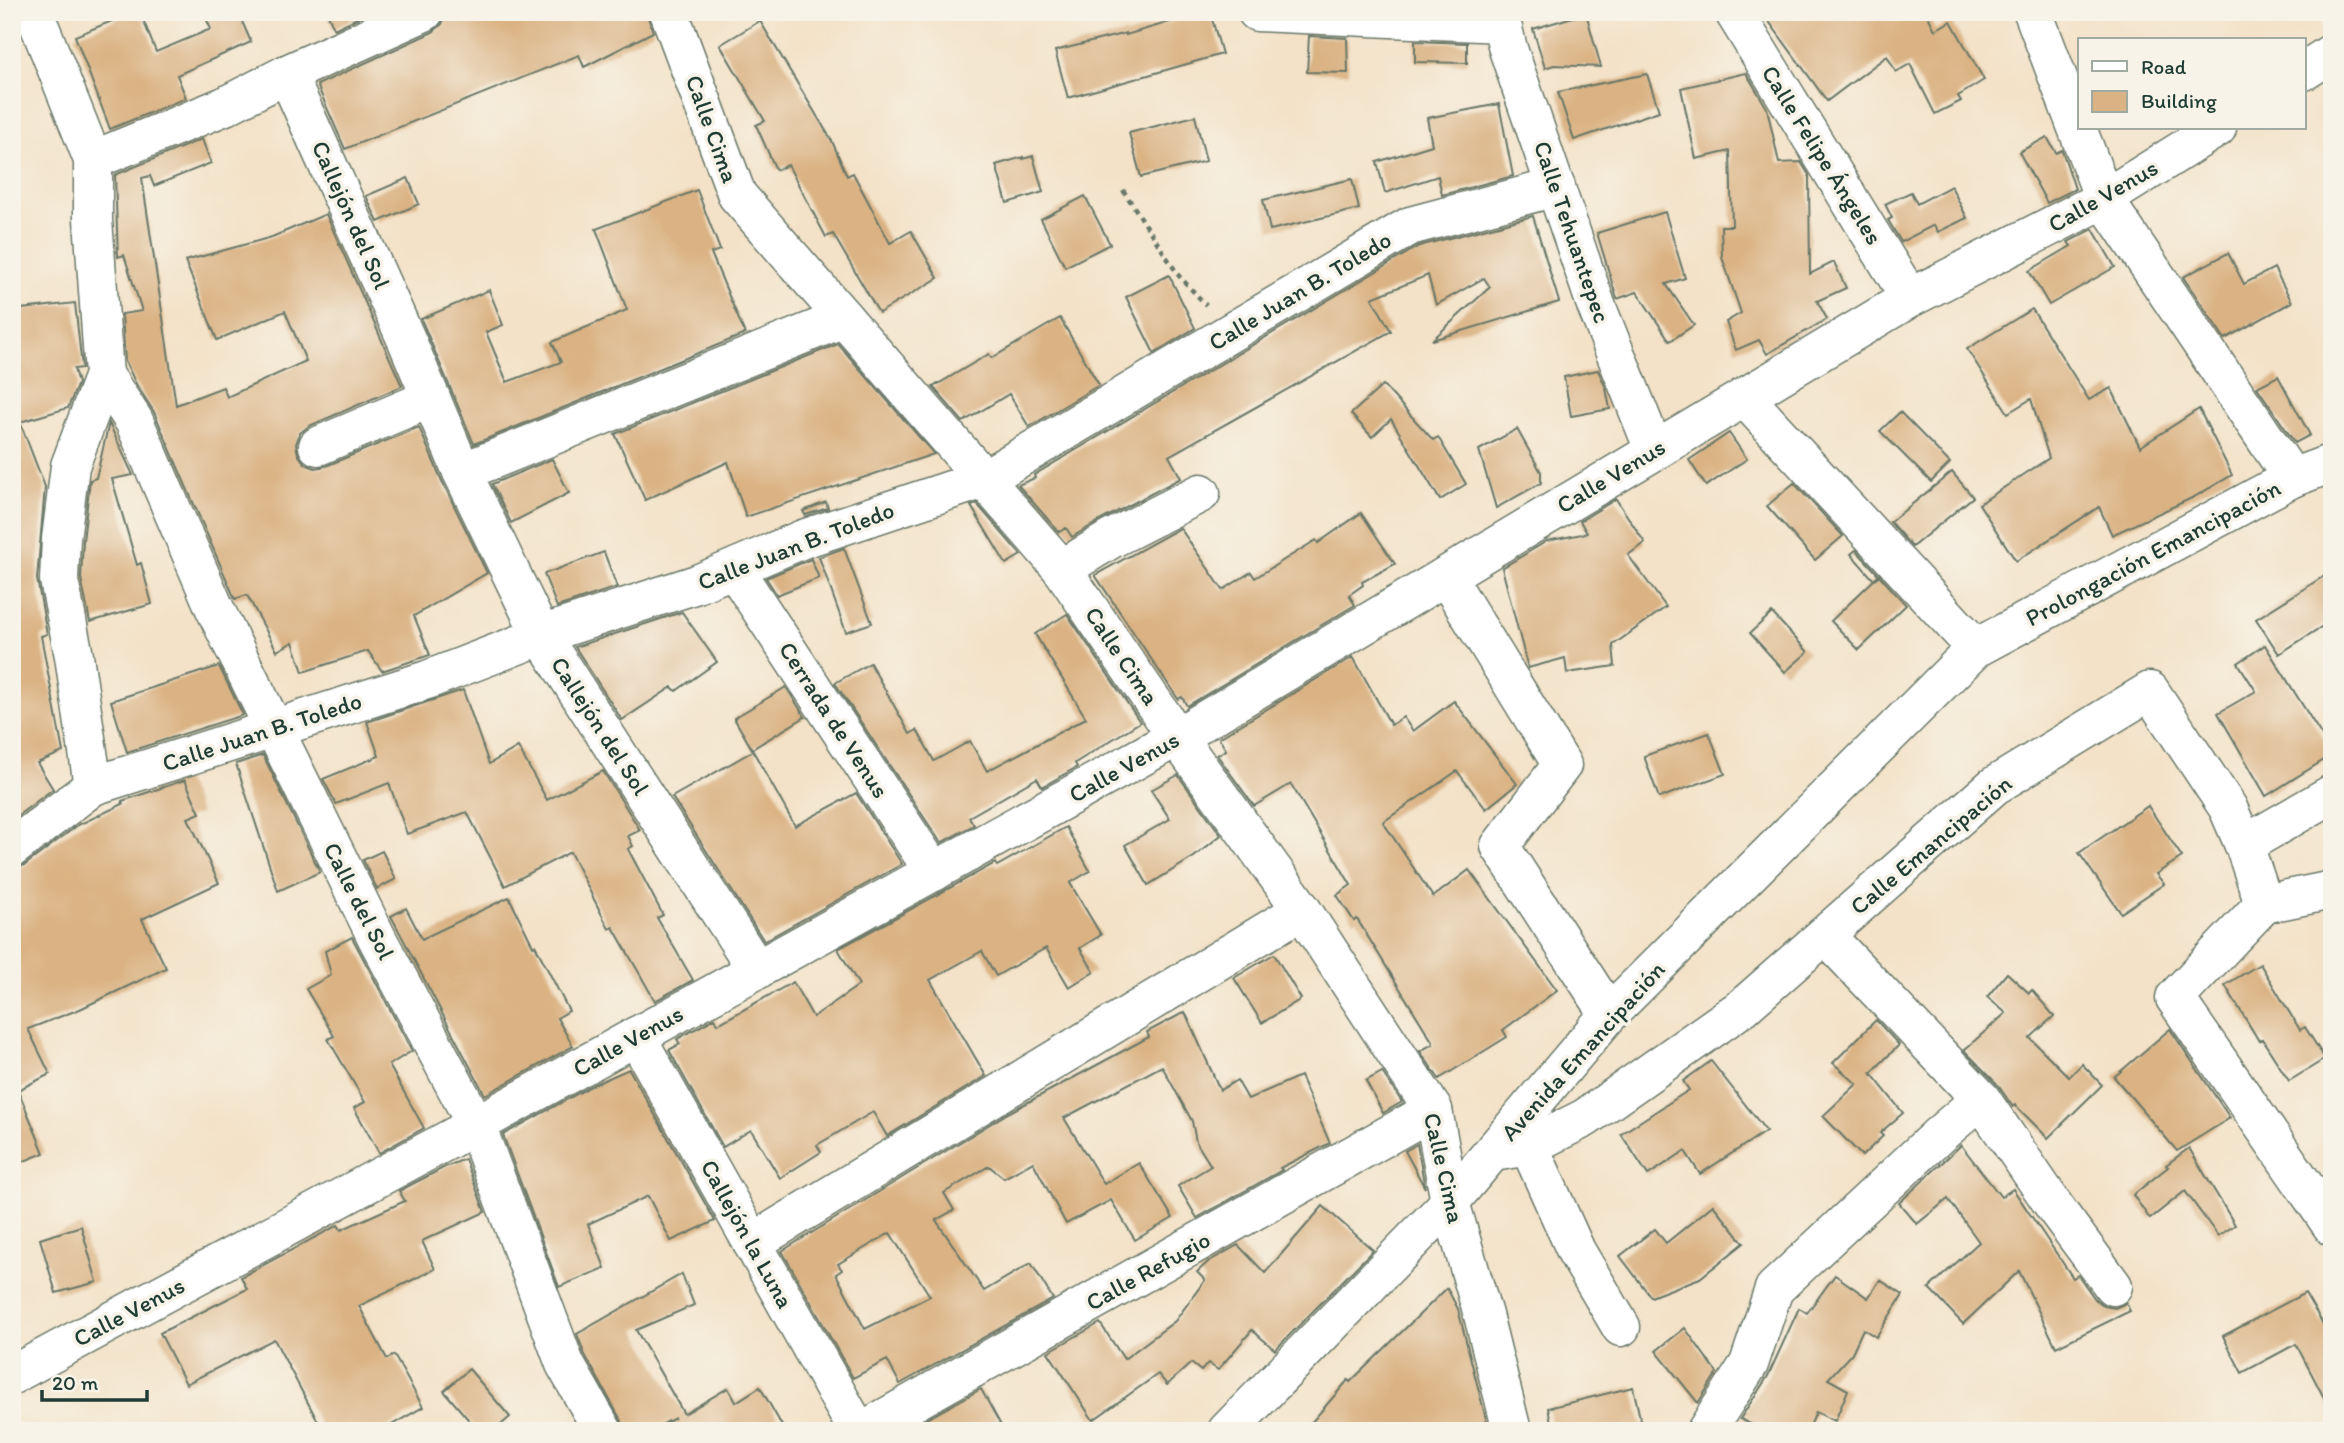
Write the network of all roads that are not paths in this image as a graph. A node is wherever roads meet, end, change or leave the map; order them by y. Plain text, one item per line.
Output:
1 (34, 12) edge
2 (424, 12) edge
3 (669, 12) edge
4 (1257, 12) edge
5 (1734, 12) edge
6 (2033, 12) edge
7 (1501, 18) edge
8 (2332, 53) edge
9 (2306, 70) edge
10 (287, 74) junction
11 (2214, 130) edge
12 (93, 160) junction
13 (1556, 187) junction
14 (2104, 200) junction
15 (1909, 298) junction
16 (844, 318) junction
17 (104, 375) junction
18 (1744, 397) junction
19 (432, 398) junction
20 (318, 446) dead end
21 (1654, 450) junction
22 (2332, 463) edge
23 (462, 472) junction
24 (2291, 478) junction
25 (985, 479) junction
26 (1201, 493) dead end
27 (734, 569) junction
28 (1062, 569) junction
29 (1446, 576) junction
30 (541, 635) junction
31 (1976, 648) junction
32 (274, 728) junction
33 (1177, 737) junction
34 (93, 786) junction
35 (2332, 794) edge
36 (2244, 845) junction
37 (12, 848) edge
38 (934, 872) junction
39 (2332, 890) edge
40 (2264, 904) junction
41 (1302, 910) junction
42 (1825, 935) junction
43 (757, 970) junction
44 (1609, 1014) junction
45 (636, 1037) junction
46 (1981, 1099) junction
47 (1433, 1110) junction
48 (476, 1125) junction
49 (1511, 1149) junction
50 (1450, 1202) junction
51 (2332, 1226) edge
52 (752, 1243) junction
53 (2113, 1286) dead end
54 (1621, 1328) dead end
55 (12, 1375) edge
56 (603, 1431) edge
57 (860, 1431) edge
58 (1227, 1431) edge
59 (1513, 1431) edge
60 (1706, 1431) edge

1 - 12 street
2 - 10 street
3 - 16 street, Calle Cima
4 - 7 street
5 - 15 street, Calle Felipe Ángeles
6 - 14 street
7 - 13 street, Calle Tehuantepec
8 - 9 street
10 - 12 street
10 - 19 street, Callejón del Sol
11 - 14 street, Calle Venus
12 - 17 street
13 - 21 street, Calle Tehuantepec
13 - 25 street, Calle Juan B. Toledo
14 - 15 street, Calle Venus
14 - 24 street
15 - 18 street, Calle Venus
16 - 23 street
16 - 25 street, Calle Cima
17 - 32 street, Calle del Sol
17 - 34 street
18 - 21 street, Calle Venus
18 - 31 street
19 - 20 street
19 - 23 street, Callejón del Sol
21 - 29 street, Calle Venus
22 - 24 street, Prolongación Emancipación
23 - 30 street, Callejón del Sol
24 - 31 street, Prolongación Emancipación
25 - 27 street, Calle Juan B. Toledo
25 - 28 street, Calle Cima
26 - 28 street
27 - 30 street, Calle Juan B. Toledo
27 - 38 street, Cerrada de Venus
28 - 33 street, Calle Cima
29 - 33 street, Calle Venus
29 - 44 street
30 - 32 street, Calle Juan B. Toledo
30 - 43 street, Callejón del Sol
31 - 44 street, Avenida Emancipación
32 - 34 street, Calle Juan B. Toledo
32 - 48 street, Calle del Sol
33 - 38 street, Calle Venus
33 - 41 street, Calle Cima
34 - 37 street, Calle Juan B. Toledo
35 - 36 street
36 - 40 street, Calle Emancipación
36 - 42 street, Calle Emancipación
38 - 43 street, Calle Venus
39 - 40 street
40 - 51 street
41 - 47 street, Calle Cima
41 - 52 street
42 - 46 street
42 - 49 street, Calle Emancipación
43 - 45 street, Calle Venus
44 - 49 street, Avenida Emancipación
45 - 48 street, Calle Venus
45 - 52 street, Callejón la Luna
46 - 53 street
46 - 60 street
47 - 50 street, Calle Cima
47 - 57 street, Calle Refugio
48 - 55 street, Calle Venus
48 - 56 street, Calle del Sol
49 - 50 street, Avenida Emancipación
49 - 54 street
50 - 58 street, Avenida Emancipación
50 - 59 street, Calle Cima
52 - 57 street, Callejón la Luna

